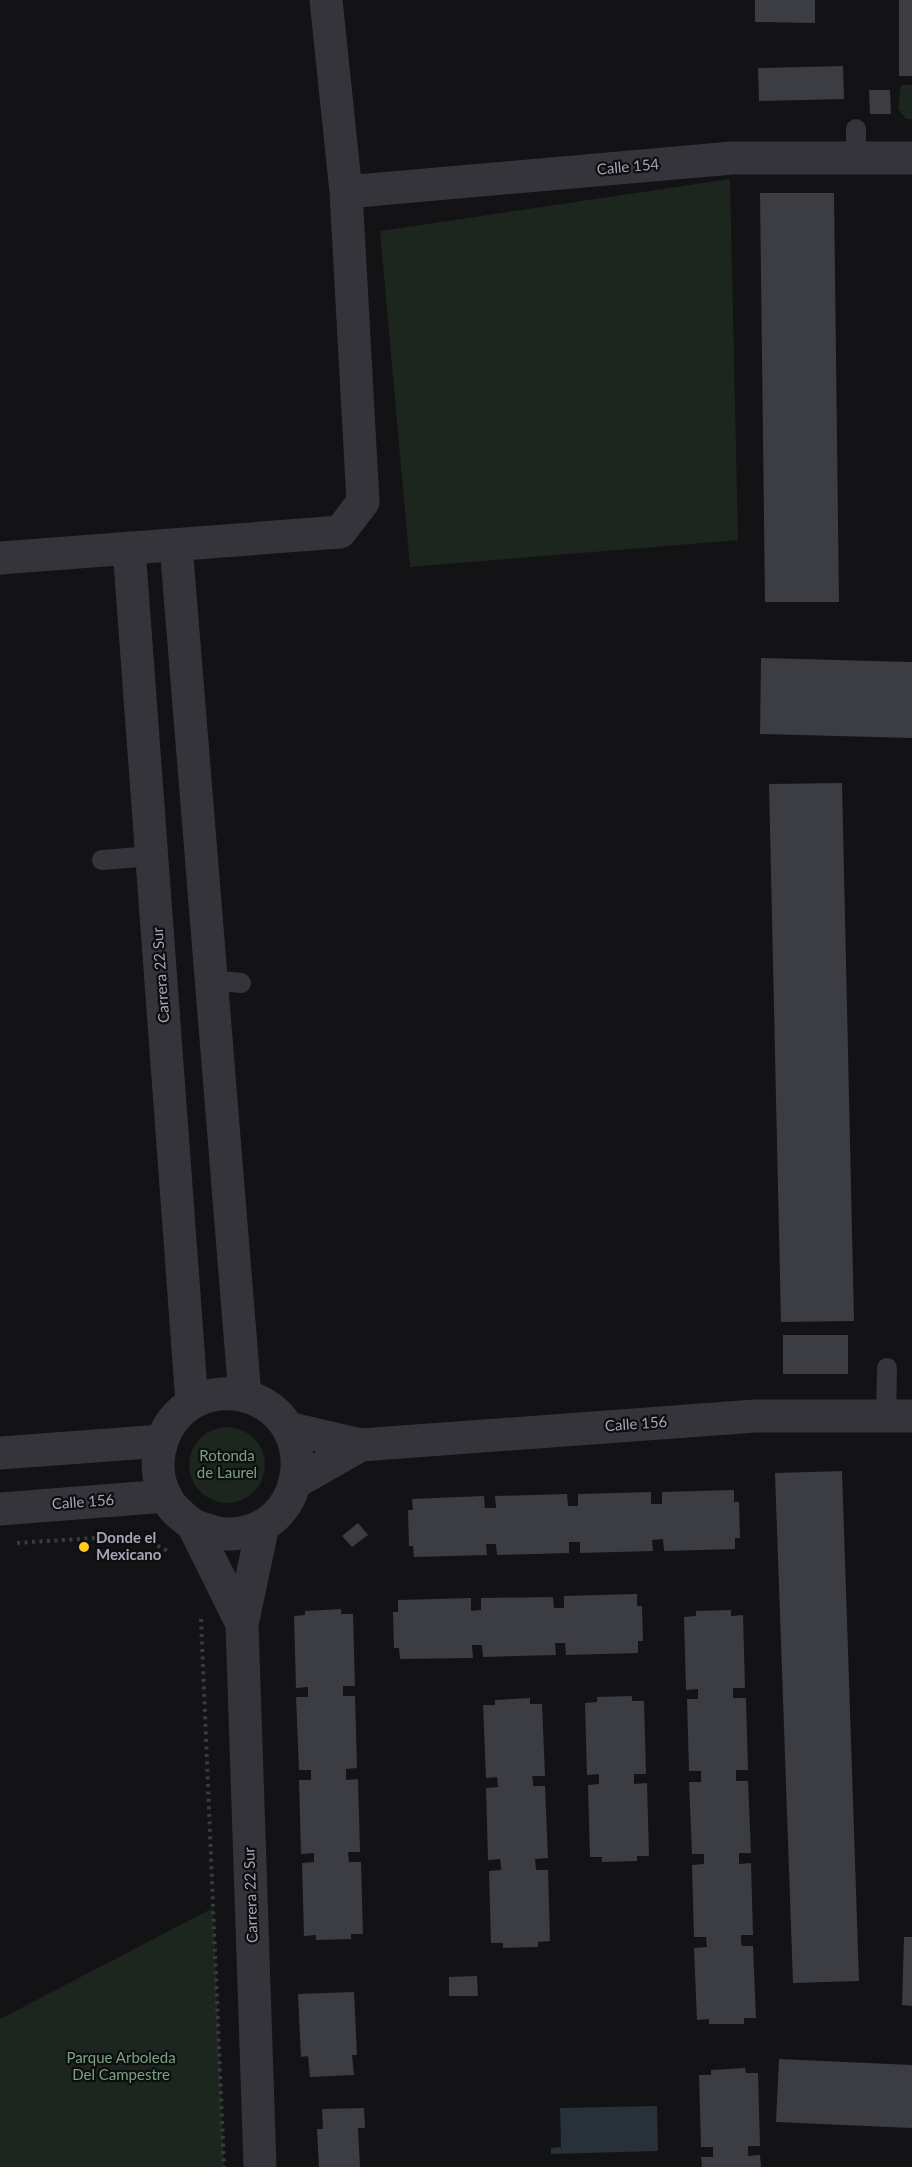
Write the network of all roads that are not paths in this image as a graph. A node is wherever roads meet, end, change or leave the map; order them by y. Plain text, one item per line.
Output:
1 (326, 0) edge
2 (912, 158) edge
3 (346, 192) junction
4 (176, 545) junction
5 (129, 548) junction
6 (0, 558) edge
7 (152, 856) junction
8 (102, 860) dead end
9 (886, 1368) dead end
10 (245, 1396) junction
11 (192, 1403) junction
12 (899, 1415) edge
13 (288, 1428) junction
14 (162, 1441) junction
15 (361, 1444) junction
16 (0, 1453) edge
17 (296, 1482) junction
18 (166, 1496) junction
19 (0, 1509) edge
20 (193, 1525) junction
21 (263, 1525) junction
22 (242, 1624) junction
23 (260, 2167) edge

1 - 3 street
2 - 3 street, Calle 154
3 - 4 street
4 - 5 street
4 - 10 street
5 - 6 street
5 - 7 street, Carrera 22 Sur
7 - 8 lane
7 - 11 street, Carrera 22 Sur
9 - 12 lane
10 - 11 street
10 - 13 street
11 - 14 street
12 - 15 street, Calle 156
13 - 15 street, Calle 156
13 - 17 street
14 - 16 street
14 - 18 street
15 - 17 street, Calle 156
17 - 21 street
18 - 19 street, Calle 156
18 - 20 street
20 - 21 street
20 - 22 street, Carrera 22 Sur
21 - 22 street, Carrera 22 Sur
22 - 23 street, Carrera 22 Sur

